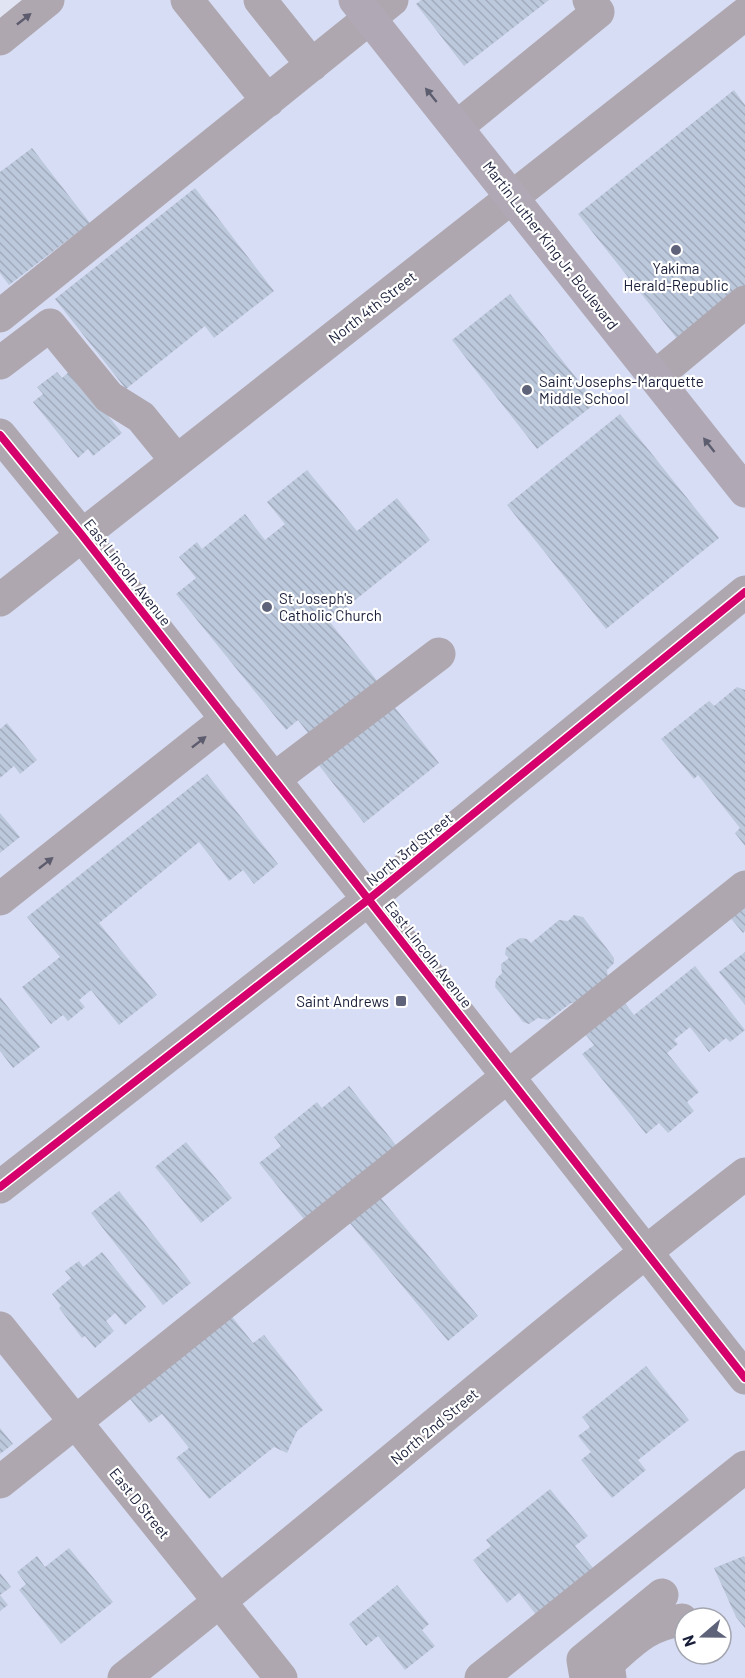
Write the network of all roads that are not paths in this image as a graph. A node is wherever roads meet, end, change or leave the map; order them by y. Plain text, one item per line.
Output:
1 (48, 0) edge
2 (187, 0) edge
3 (260, 0) edge
4 (589, 0) edge
5 (372, 6) edge
6 (745, 14) edge
7 (0, 39) edge
8 (312, 65) junction
9 (267, 100) junction
10 (457, 127) junction
11 (514, 197) junction
12 (745, 302) edge
13 (0, 315) edge
14 (0, 363) edge
15 (655, 377) junction
16 (0, 435) edge
17 (176, 460) junction
18 (745, 491) edge
19 (81, 534) junction
20 (745, 592) edge
21 (0, 600) edge
22 (439, 654) dead end
23 (227, 719) junction
24 (274, 779) junction
25 (745, 887) edge
26 (0, 899) edge
27 (369, 899) junction
28 (509, 1077) junction
29 (745, 1174) edge
30 (0, 1187) edge
31 (645, 1251) junction
32 (0, 1328) edge
33 (745, 1378) edge
34 (74, 1422) junction
35 (745, 1467) edge
36 (0, 1482) edge
37 (662, 1595) dead end
38 (220, 1602) junction
39 (673, 1621) edge
40 (124, 1678) edge
41 (281, 1678) edge
42 (481, 1678) edge
43 (586, 1678) edge
44 (610, 1678) edge

7 -> 1 street
2 - 9 street
3 - 8 street
4 - 10 street
5 - 8 street
10 -> 5 main road, Martin Luther King Jr. Boulevard
6 - 11 street, North 4th Street
8 - 9 street
9 - 13 street
10 - 11 main road, Martin Luther King Jr. Boulevard
11 - 15 main road, Martin Luther King Jr. Boulevard
11 - 17 street, North 4th Street
12 - 15 street
14 - 17 street
18 -> 15 main road, Martin Luther King Jr. Boulevard
16 - 19 street, East Lincoln Avenue
17 - 19 street, North 4th Street
19 - 21 street, North 4th Street
19 - 23 street, East Lincoln Avenue
20 - 27 street, North 3rd Street
22 - 24 street
23 - 24 street, East Lincoln Avenue
26 -> 23 street
24 - 27 street, East Lincoln Avenue
25 - 28 street
27 - 28 street, East Lincoln Avenue
27 - 30 street, North 3rd Street
28 - 31 street, East Lincoln Avenue
28 - 34 street
29 - 31 street, North 2nd Street
31 - 33 street, East Lincoln Avenue
31 - 38 street, North 2nd Street
32 - 34 street, East D Street
34 - 36 street
34 - 38 street, East D Street
35 - 42 street
37 - 43 street
38 - 40 street, North 2nd Street
38 - 41 street, East D Street
39 - 44 street

